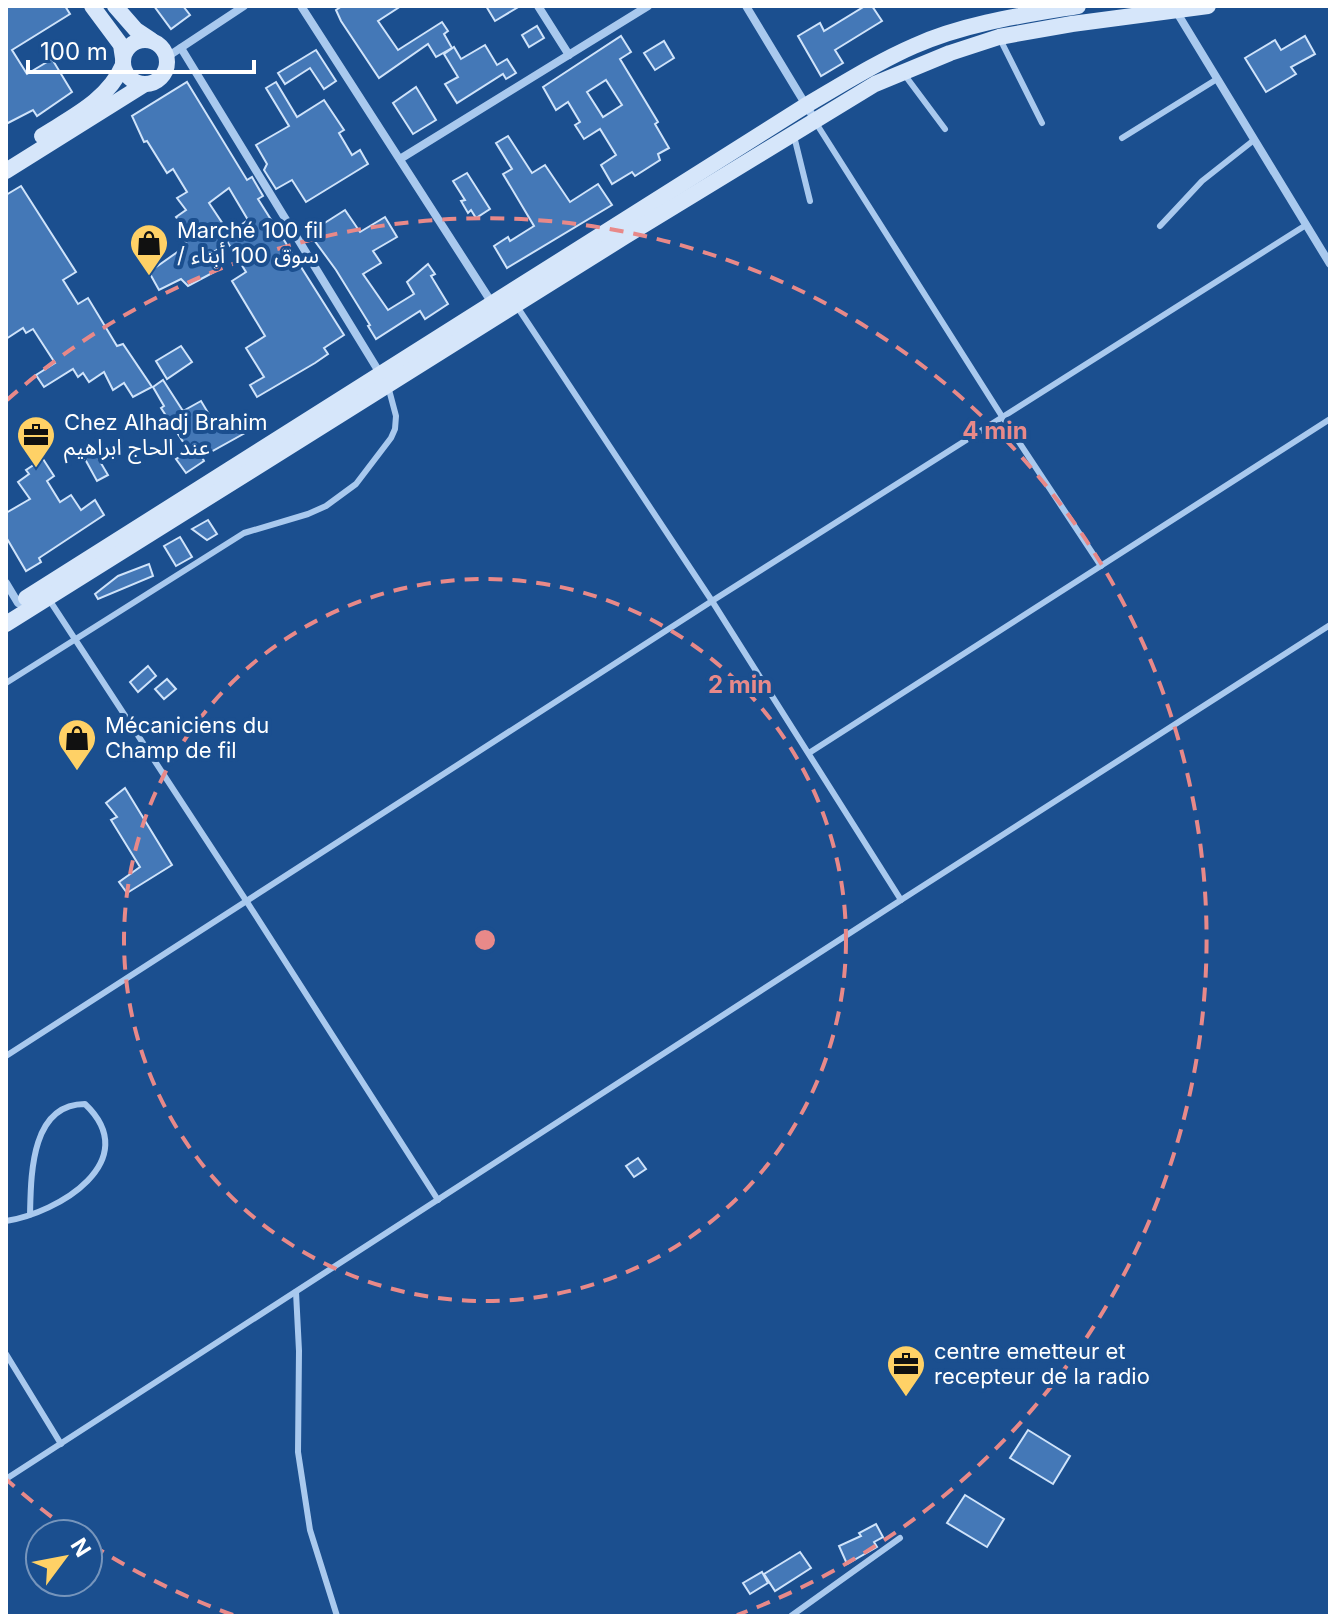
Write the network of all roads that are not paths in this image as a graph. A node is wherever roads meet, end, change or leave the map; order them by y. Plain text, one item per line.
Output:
1 (92, 6) edge
2 (115, 6) edge
3 (244, 6) edge
4 (301, 6) edge
5 (538, 6) edge
6 (648, 6) edge
7 (746, 6) edge
8 (1078, 6) edge
9 (1208, 6) edge
10 (1176, 11) junction
11 (999, 37) junction
12 (153, 41) junction
13 (174, 52) junction
14 (569, 55) junction
15 (123, 62) junction
16 (902, 72) junction
17 (1217, 79) junction
18 (145, 84) junction
19 (810, 113) junction
20 (1042, 123) dead end
21 (945, 129) dead end
22 (793, 133) junction
23 (1122, 138) dead end
24 (1254, 140) junction
25 (400, 159) junction
26 (6, 160) edge
27 (6, 171) edge
28 (810, 201) dead end
29 (1306, 225) junction
30 (1160, 226) dead end
31 (1330, 264) edge
32 (493, 303) junction
33 (516, 305) junction
34 (384, 380) junction
35 (1003, 418) junction
36 (1330, 419) edge
37 (1101, 566) junction
38 (6, 583) edge
39 (48, 598) junction
40 (712, 601) junction
41 (12, 607) edge
42 (6, 624) edge
43 (1330, 625) edge
44 (74, 638) junction
45 (6, 683) edge
46 (809, 753) junction
47 (901, 900) junction
48 (247, 902) junction
49 (6, 1056) edge
50 (438, 1200) junction
51 (30, 1215) junction
52 (6, 1221) edge
53 (296, 1292) junction
54 (6, 1354) edge
55 (61, 1444) junction
56 (6, 1479) edge
57 (900, 1538) dead end
58 (337, 1616) edge
59 (791, 1616) edge

1 - 15 street
2 - 12 street
3 - 13 street
4 - 25 street
5 - 14 street
6 - 14 street
7 - 19 street
8 - 19 street
9 - 10 street
10 - 11 street
10 - 17 street
11 - 16 street
11 - 20 lane
12 - 13 street
12 - 15 street
13 - 18 street
13 - 34 street
14 - 25 street
15 - 18 street
15 - 26 street
16 - 19 street
16 - 21 lane
17 - 23 lane
17 - 24 street
18 - 27 street
19 - 22 street
19 - 32 street
19 - 35 lane
22 - 28 lane
22 - 33 street
24 - 29 street
24 - 30 lane
25 - 32 street
29 - 31 street
29 - 35 lane
32 - 34 street
33 - 34 street
33 - 40 lane
34 - 39 street
34 - 41 street
34 - 44 lane
35 - 37 lane
35 - 40 lane
36 - 37 lane
37 - 46 lane
38 - 41 street
39 - 42 street
39 - 44 lane
40 - 46 lane
40 - 48 lane
43 - 47 lane
44 - 45 lane
44 - 48 lane
46 - 47 lane
47 - 50 lane
48 - 49 lane
48 - 50 lane
50 - 53 lane
51 - 51 lane
51 - 52 lane
53 - 55 lane
53 - 58 lane
54 - 55 lane
55 - 56 lane
57 - 59 lane

